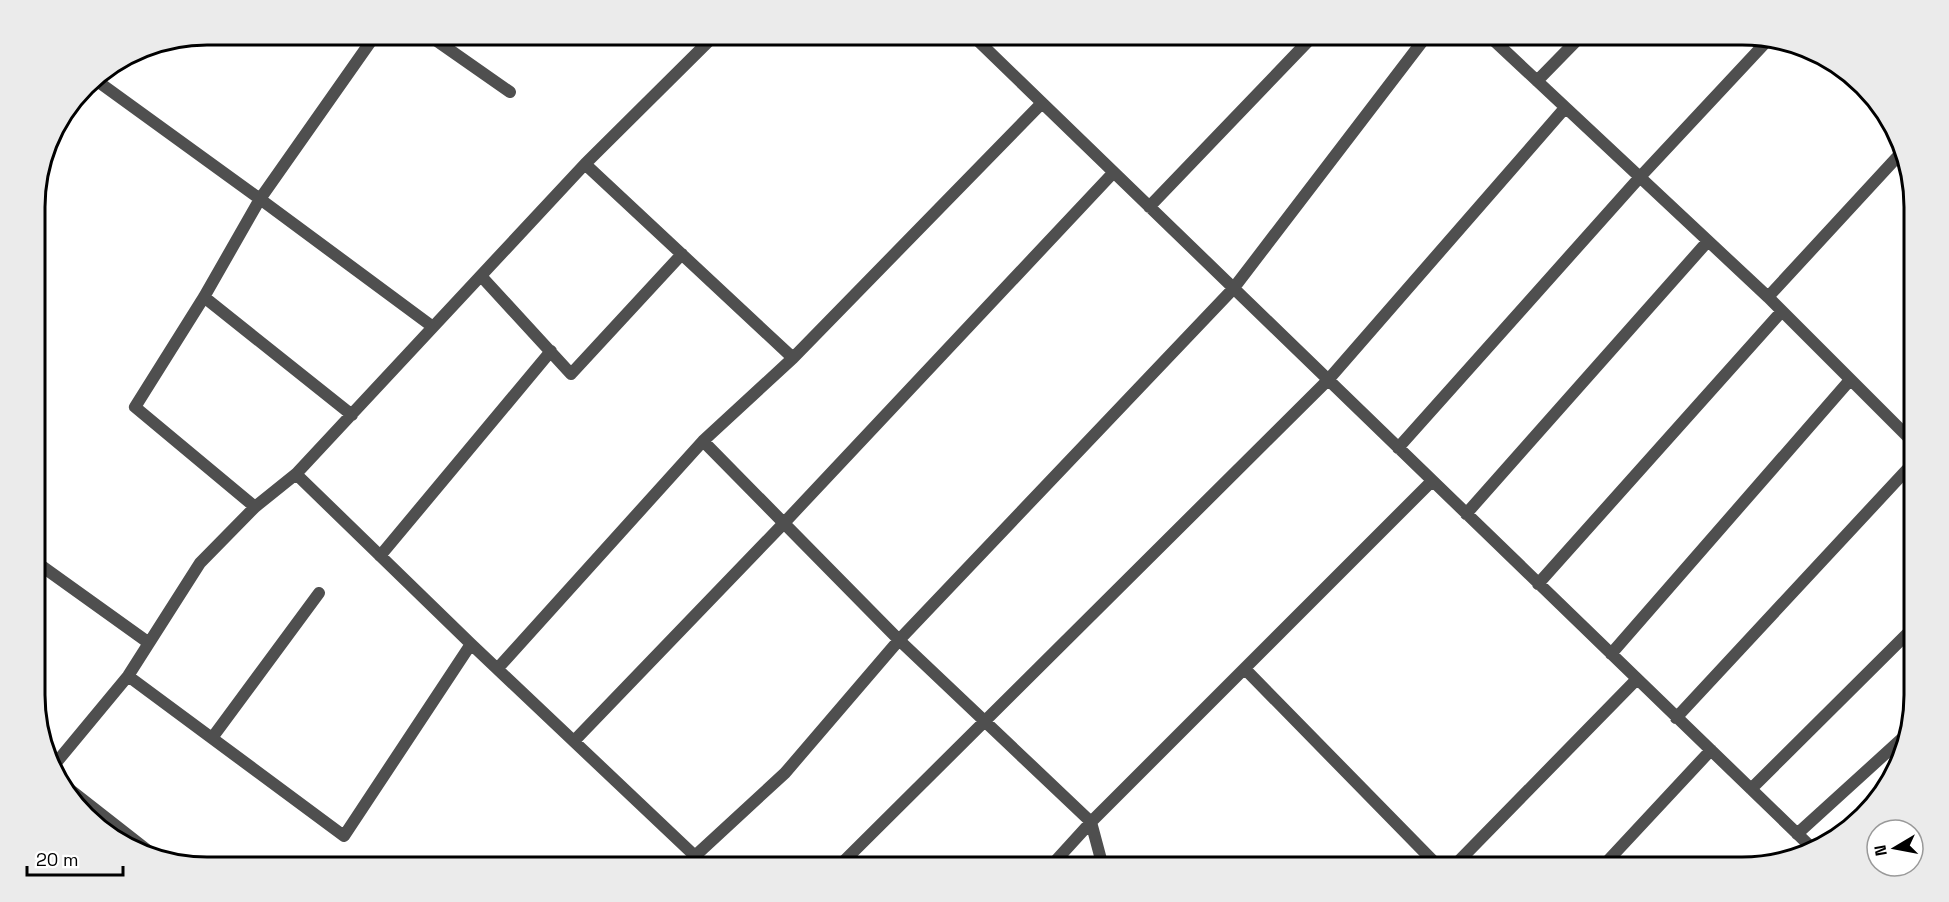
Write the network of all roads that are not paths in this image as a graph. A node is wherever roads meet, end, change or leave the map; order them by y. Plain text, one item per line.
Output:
1 (368, 45) edge
2 (443, 45) edge
3 (705, 45) edge
4 (981, 45) edge
5 (1304, 45) edge
6 (1420, 45) edge
7 (1499, 45) edge
8 (1572, 45) edge
9 (1762, 46) edge
10 (1537, 81) junction
11 (101, 84) edge
12 (510, 92) dead end
13 (1042, 103) junction
14 (1565, 108) junction
15 (1896, 158) edge
16 (585, 164) junction
17 (1113, 173) junction
18 (1640, 177) junction
19 (260, 199) junction
20 (1149, 207) junction
21 (1708, 241) junction
22 (682, 254) junction
23 (481, 276) junction
24 (1233, 289) junction
25 (204, 297) junction
26 (1768, 297) junction
27 (1782, 311) junction
28 (433, 327) junction
29 (550, 351) junction
30 (793, 358) junction
31 (1328, 380) junction
32 (1850, 380) junction
33 (352, 415) junction
34 (1904, 433) edge
35 (704, 441) junction
36 (1398, 448) junction
37 (1904, 473) edge
38 (297, 474) junction
39 (1432, 481) junction
40 (255, 507) junction
41 (1466, 514) junction
42 (784, 523) junction
43 (380, 556) junction
44 (45, 568) edge
45 (1538, 584) junction
46 (319, 593) dead end
47 (1904, 637) edge
48 (899, 640) junction
49 (149, 643) junction
50 (471, 644) junction
51 (1611, 654) junction
52 (498, 668) junction
53 (1245, 669) junction
54 (128, 676) junction
55 (1637, 679) junction
56 (1676, 718) junction
57 (986, 722) junction
58 (212, 738) junction
59 (574, 740) junction
60 (1896, 744) edge
61 (1711, 750) junction
62 (58, 760) edge
63 (1751, 789) junction
64 (92, 808) edge
65 (1091, 822) junction
66 (122, 832) edge
67 (1797, 834) junction
68 (1807, 843) edge
69 (695, 856) joint
70 (848, 857) edge
71 (1059, 857) edge
72 (1100, 857) edge
73 (1429, 857) edge
74 (1463, 857) edge
75 (1611, 857) edge

1 - 19 street
2 - 12 street
3 - 16 street
4 - 13 street
5 - 20 street
6 - 24 street
7 - 10 street
8 - 10 street
9 - 18 street
10 - 14 street
11 - 19 street
13 - 17 street
13 - 30 street
14 - 18 street
14 - 31 street
15 - 26 street
16 - 22 street
16 - 23 street
17 - 20 street
17 - 42 street
18 - 21 street
18 - 36 street
19 - 25 street
19 - 28 street
20 - 24 street
21 - 26 street
21 - 41 street
22 - 29 street
22 - 30 street
23 - 28 street
23 - 29 street
24 - 31 street
24 - 48 street
25 - 33 street
25 - 40 street
26 - 27 street
27 - 32 street
27 - 45 street
28 - 33 street
29 - 43 street
30 - 35 street
31 - 36 street
31 - 57 street
32 - 34 street
32 - 51 street
33 - 38 street
35 - 42 street
35 - 52 street
36 - 39 street
37 - 56 street
38 - 40 street
38 - 43 street
39 - 41 street
39 - 53 street
40 - 49 street
41 - 45 street
42 - 48 street
42 - 59 street
43 - 50 street
44 - 49 street
45 - 51 street
46 - 58 street
47 - 63 street
48 - 57 street
48 - 69 street
49 - 54 street
50 - 52 street
50 - 58 street
51 - 55 street
52 - 59 street
53 - 65 street
53 - 73 street
54 - 58 street
54 - 62 street
55 - 56 street
55 - 74 street
56 - 61 street
57 - 65 street
57 - 70 street
59 - 69 street
60 - 67 street
61 - 63 street
61 - 75 street
63 - 67 street
64 - 66 street
65 - 71 street
65 - 72 street
67 - 68 street

